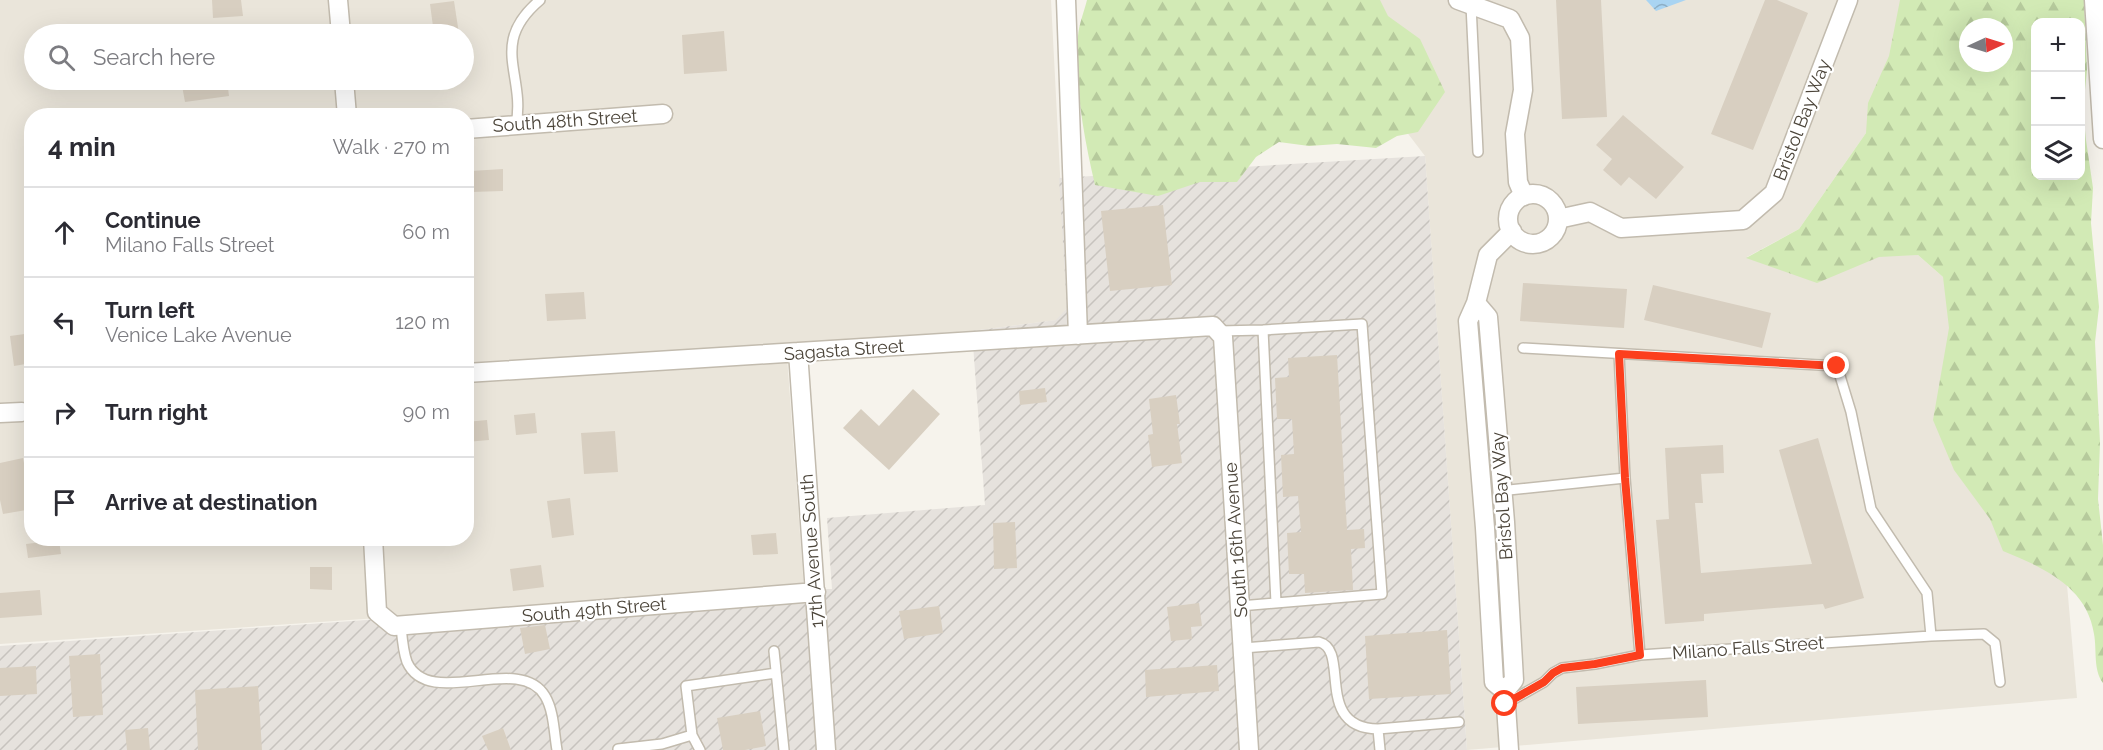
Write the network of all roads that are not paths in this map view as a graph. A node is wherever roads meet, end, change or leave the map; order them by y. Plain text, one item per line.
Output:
1 (338, 0) edge
2 (540, 0) edge
3 (1066, 0) edge
4 (1848, 0) edge
5 (2094, 0) edge
6 (1464, 3) edge
7 (340, 24) edge
8 (345, 90) edge
9 (346, 108) edge
10 (663, 114) dead end
11 (516, 125) junction
12 (474, 128) edge
13 (2103, 139) edge
14 (1478, 152) dead end
15 (1524, 196) junction
16 (1558, 219) junction
17 (1512, 231) junction
18 (1476, 303) junction
19 (1263, 330) junction
20 (1219, 331) junction
21 (1078, 335) junction
22 (1523, 348) dead end
23 (798, 352) junction
24 (1619, 354) junction
25 (474, 372) edge
26 (22, 412) dead end
27 (0, 413) edge
28 (1625, 478) junction
29 (1501, 491) junction
30 (1482, 493) junction
31 (373, 546) edge
32 (816, 592) junction
33 (1276, 603) junction
34 (1240, 606) junction
35 (401, 626) junction
36 (1931, 636) junction
37 (1242, 648) junction
38 (774, 651) dead end
39 (1640, 655) junction
40 (776, 673) junction
41 (2000, 682) dead end
42 (1505, 698) junction
43 (1459, 722) dead end
44 (1378, 729) junction
45 (692, 735) junction
46 (618, 749) edge
47 (557, 750) edge
48 (700, 750) edge
49 (783, 750) edge
50 (826, 750) edge
51 (1249, 750) edge
52 (1380, 750) edge
53 (1509, 750) edge

1 - 7 street
2 - 11 lane
3 - 21 street
4 - 16 street, Bristol Bay Way
5 - 13 street
6 - 14 lane
6 - 15 street
8 - 9 street
10 - 11 street, South 48th Street
11 - 12 street, South 48th Street
15 - 16 street
15 - 17 street
16 - 17 street
17 - 18 street, Bristol Bay Way
18 - 29 street, Bristol Bay Way
18 - 30 street, Bristol Bay Way
19 - 20 lane
19 - 33 lane
19 - 33 lane
20 - 21 street, Sagasta Street
20 - 34 street, South 16th Avenue
21 - 23 street, Sagasta Street
22 - 24 lane
23 - 25 street, Sagasta Street
23 - 32 street, 17th Avenue South
24 - 28 lane
24 - 36 lane
26 - 27 street
28 - 29 lane
28 - 39 lane
29 - 30 lane
29 - 42 street, Bristol Bay Way
30 - 42 street, Bristol Bay Way
31 - 35 street
32 - 35 street, South 49th Street
32 - 50 street, 17th Avenue South
33 - 34 lane
34 - 37 street, South 16th Avenue
35 - 47 lane
36 - 39 lane, Milano Falls Street
36 - 41 lane, Milano Falls Street
37 - 44 lane
37 - 51 street, South 16th Avenue
38 - 40 lane
39 - 42 lane, Milano Falls Street
40 - 45 lane
40 - 49 lane
42 - 53 street, Bristol Bay Way
43 - 44 lane
44 - 52 lane
45 - 46 lane
45 - 48 lane

